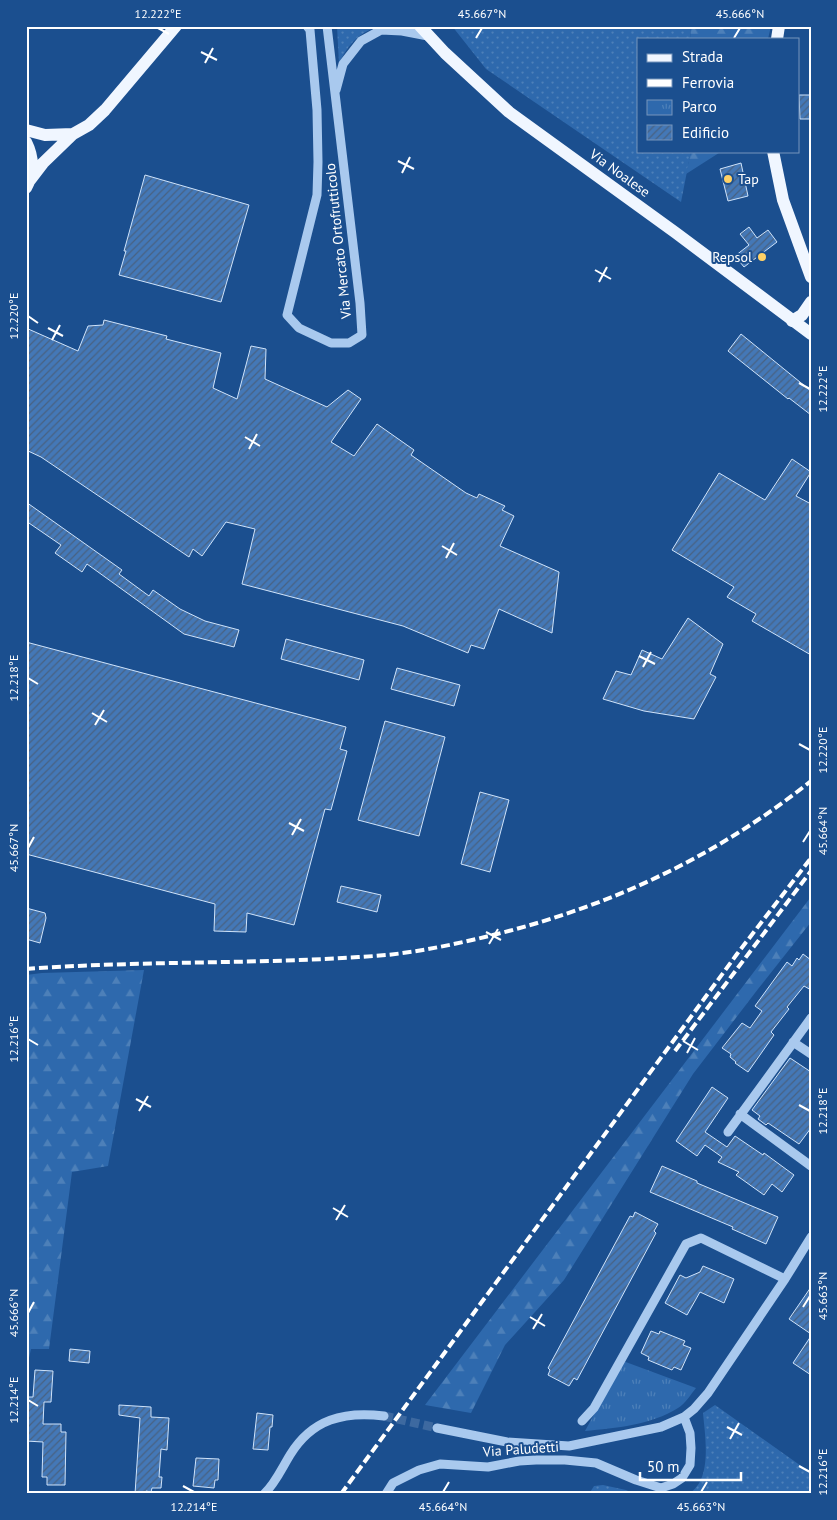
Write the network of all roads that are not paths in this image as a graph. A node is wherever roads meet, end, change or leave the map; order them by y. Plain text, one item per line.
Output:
1 (176, 26) edge
2 (308, 26) edge
3 (328, 26) edge
4 (424, 31) edge
5 (335, 95) junction
6 (26, 130) edge
7 (73, 134) junction
8 (26, 142) edge
9 (773, 152) edge
10 (28, 184) edge
11 (811, 277) edge
12 (811, 302) edge
13 (792, 321) junction
14 (811, 334) edge
15 (811, 1018) edge
16 (793, 1042) junction
17 (811, 1054) edge
18 (740, 1114) junction
19 (728, 1132) dead end
20 (811, 1166) edge
21 (811, 1237) edge
22 (785, 1279) junction
23 (384, 1416) tunnel mouth
24 (684, 1416) junction
25 (582, 1421) dead end
26 (437, 1428) tunnel mouth
27 (264, 1494) edge
28 (386, 1494) edge

1 - 7 main road
2 - 5 street, Via Mercato Ortofrutticolo
3 - 5 street, Via Mercato Ortofrutticolo
4 - 5 street, Via Mercato Ortofrutticolo
4 - 13 main road, Via Noalese
6 - 7 main road
7 - 10 main road
8 - 10 main road
9 - 11 main road
12 - 13 main road
13 - 14 main road, Via Noalese
15 - 16 street
16 - 17 street
16 - 18 street
18 - 19 street
18 - 20 street
21 - 22 street, Via Paludetti
22 - 24 street, Via Paludetti
22 - 25 street
23 - 27 street
24 - 26 street, Via Paludetti
24 - 28 street, Via Paludetti

